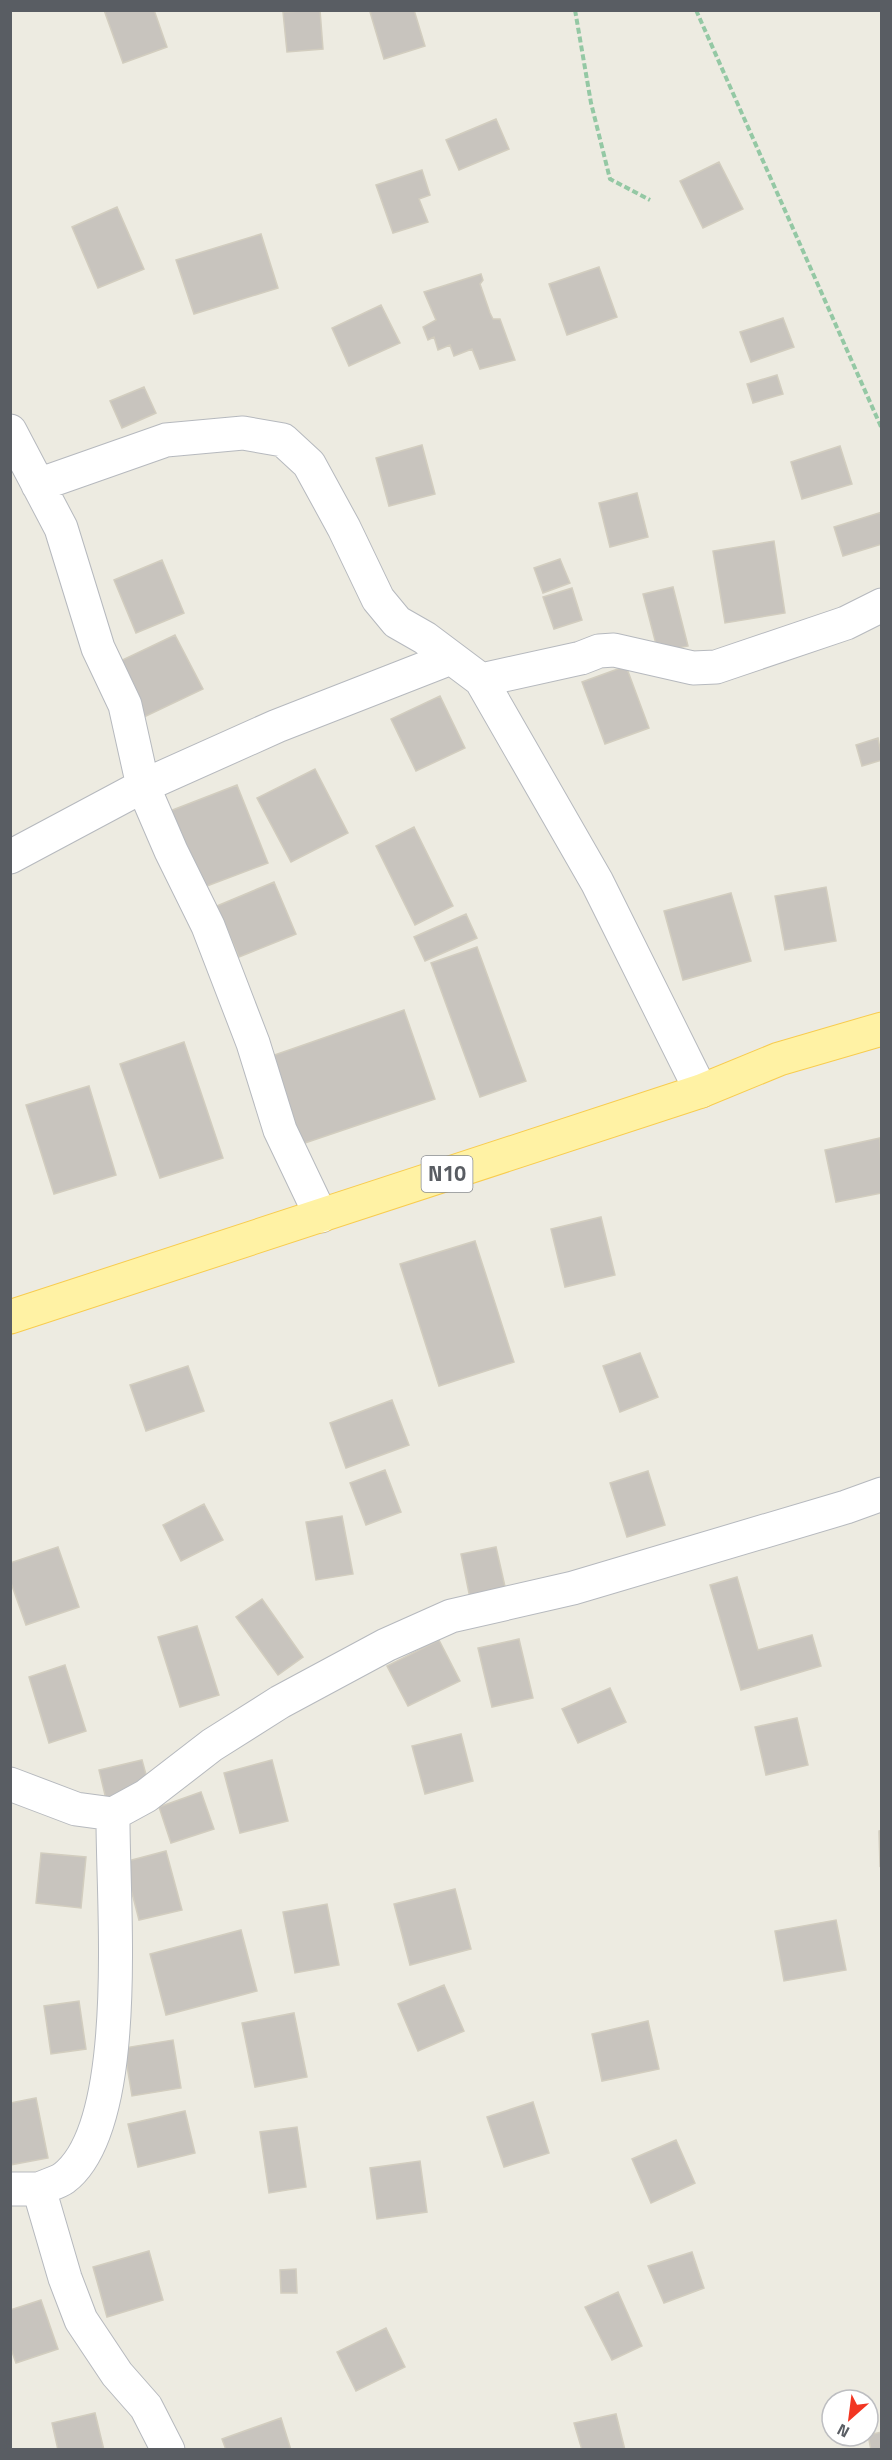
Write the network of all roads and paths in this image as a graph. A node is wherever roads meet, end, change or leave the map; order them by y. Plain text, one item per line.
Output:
1 (575, 10) edge
2 (696, 10) edge
3 (650, 200) dead end
4 (882, 429) edge
5 (10, 431) edge
6 (38, 485) junction
7 (882, 605) edge
8 (451, 657) junction
9 (481, 680) junction
10 (143, 786) junction
11 (10, 857) edge
12 (882, 1029) edge
13 (702, 1092) junction
14 (321, 1216) junction
15 (10, 1317) edge
16 (882, 1494) edge
17 (10, 1784) edge
18 (113, 1814) junction
19 (25, 2189) edge
20 (168, 2450) edge

1 - 3 path
2 - 4 path
5 - 6 street
6 - 8 street
6 - 10 street
7 - 9 street
8 - 9 street
8 - 10 street
9 - 13 street
10 - 11 street
10 - 14 street
12 - 13 main road, N10
13 - 14 main road, N10
14 - 15 main road, N10
16 - 18 street
17 - 18 street
18 - 19 street
19 - 20 street

